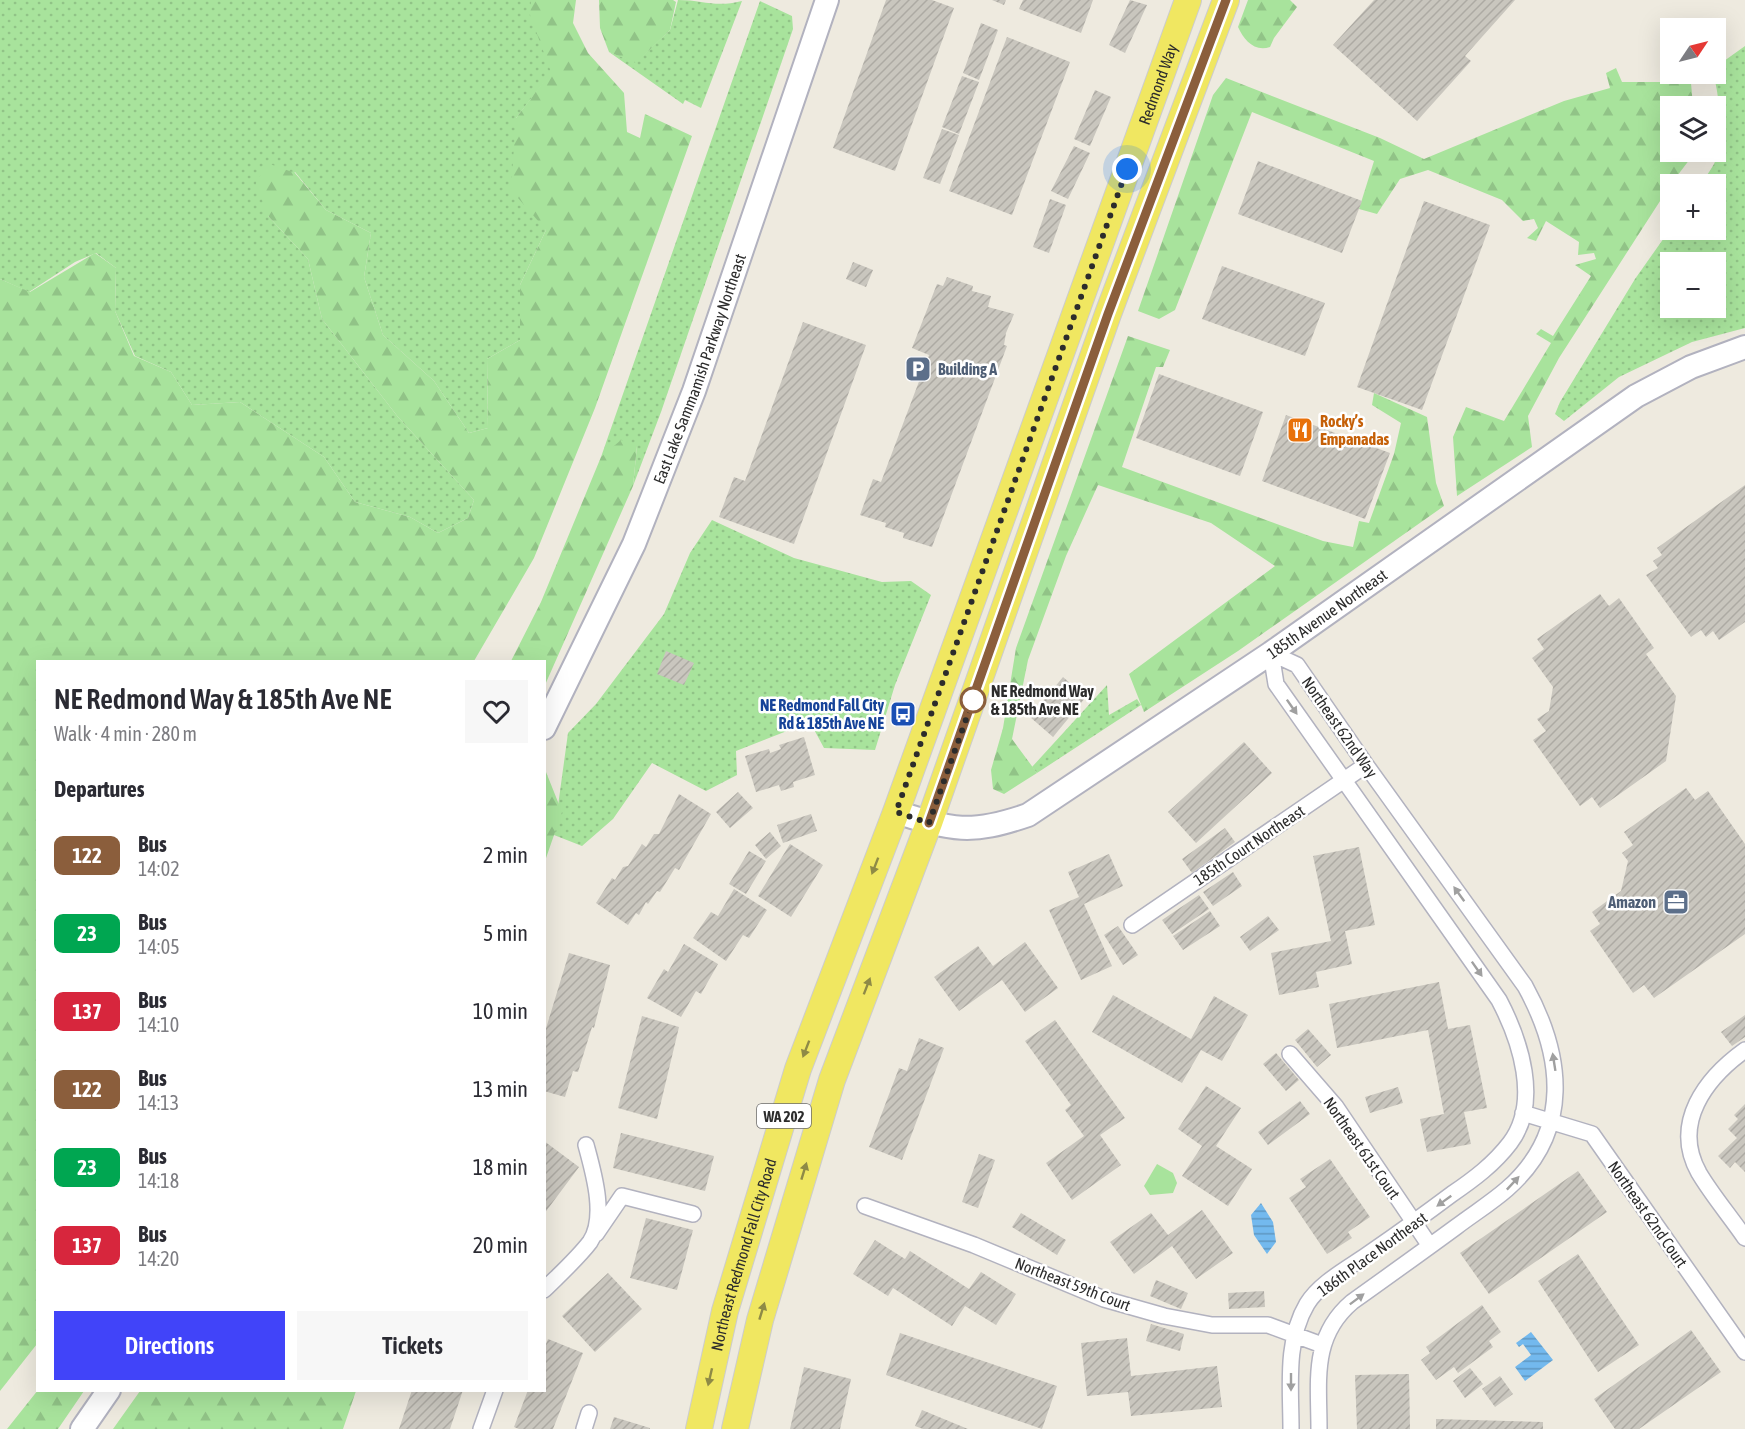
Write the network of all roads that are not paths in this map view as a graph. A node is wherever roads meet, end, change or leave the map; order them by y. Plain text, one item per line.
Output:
1 (827, 0) edge
2 (1188, 0) edge
3 (1226, 0) edge
4 (1745, 347) edge
5 (1271, 653) junction
6 (546, 724) edge
7 (1366, 765) junction
8 (1344, 780) junction
9 (896, 812) junction
10 (929, 823) junction
11 (1132, 925) dead end
12 (1745, 1050) edge
13 (1290, 1054) dead end
14 (1523, 1113) junction
15 (1550, 1120) junction
16 (586, 1145) dead end
17 (866, 1206) dead end
18 (693, 1214) dead end
19 (1414, 1223) junction
20 (1742, 1234) edge
21 (591, 1241) junction
22 (1430, 1246) junction
23 (546, 1288) edge
24 (1294, 1336) junction
25 (1322, 1345) junction
26 (1745, 1352) edge
27 (108, 1392) edge
28 (494, 1392) edge
29 (589, 1413) dead end
30 (82, 1429) edge
31 (482, 1429) edge
32 (584, 1429) edge
33 (699, 1429) edge
34 (735, 1429) edge
35 (1291, 1429) edge
36 (1319, 1429) edge

1 - 6 street, East Lake Sammamish Parkway Northeast
2 - 9 main road, Redmond Way / WA 202
3 - 10 main road, Redmond Way / WA 202
4 - 5 street, 185th Avenue Northeast
5 - 7 street, Northeast 62nd Way
5 -> 8 street, Northeast 62nd Way
5 - 10 street, 185th Avenue Northeast
7 - 8 street, 185th Court Northeast
15 -> 7 street, Northeast 62nd Way
8 - 11 street, 185th Court Northeast
8 -> 14 street, Northeast 62nd Way
9 - 10 street, 185th Avenue Northeast
9 -> 33 main road, Northeast Redmond Fall City Road / WA 202
34 -> 10 main road, Northeast Redmond Fall City Road / WA 202
12 - 20 street
13 - 19 street, Northeast 61st Court
14 - 15 street, Northeast 62nd Court
14 -> 19 street, 186th Place Northeast
22 -> 15 street, 186th Place Northeast
15 - 26 street, Northeast 62nd Court
16 - 21 street
17 - 24 street, Northeast 59th Court
18 - 21 street
19 - 22 street, Northeast 61st Court
19 - 24 street, 186th Place Northeast
21 - 23 street
25 -> 22 street, 186th Place Northeast
24 - 25 street, Northeast 59th Court
24 -> 35 street, 186th Place Northeast
25 - 36 street, 186th Place Northeast
27 - 30 street
28 - 31 street
29 - 32 street

